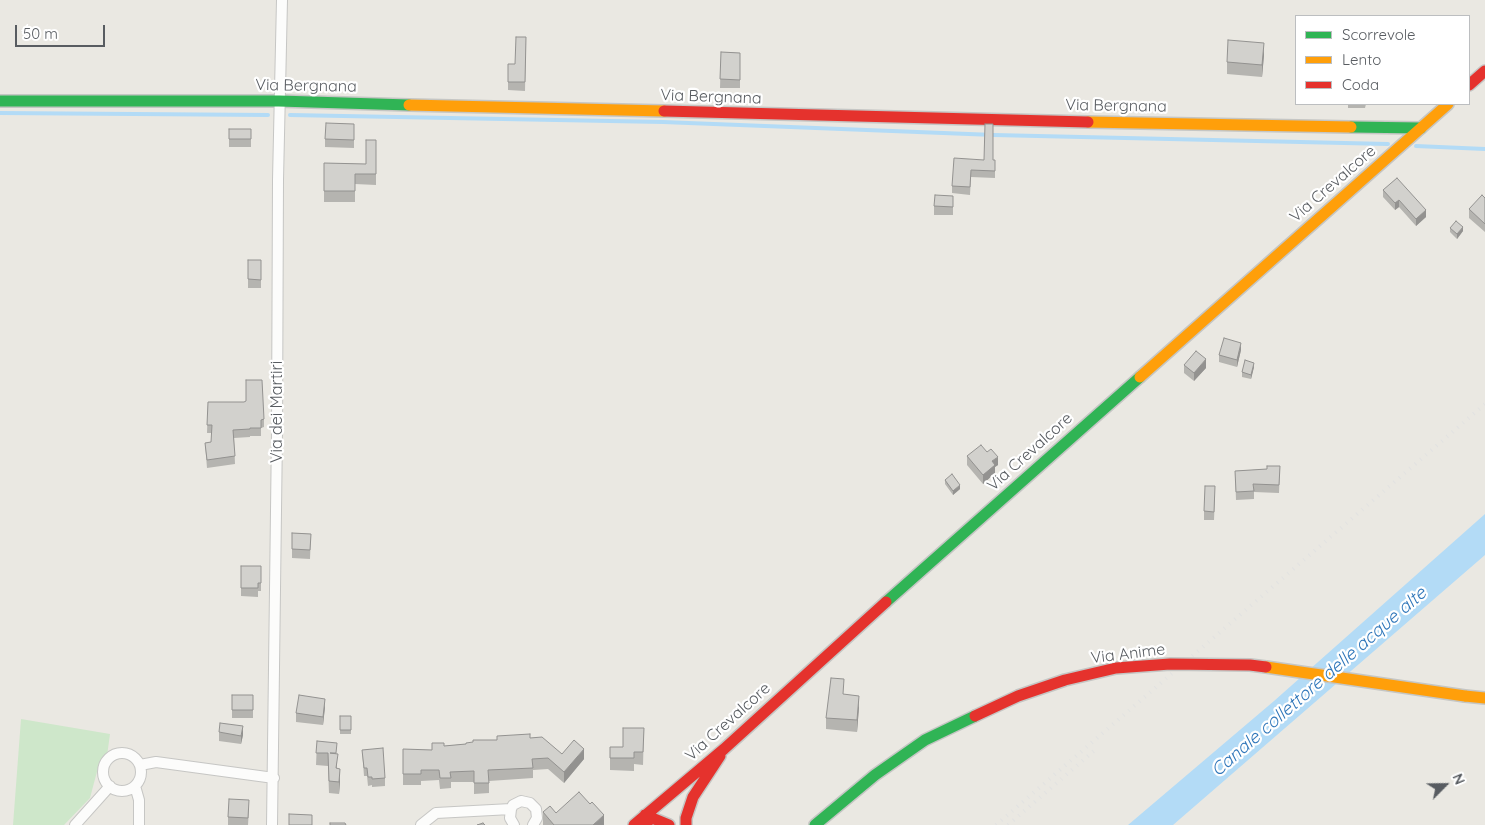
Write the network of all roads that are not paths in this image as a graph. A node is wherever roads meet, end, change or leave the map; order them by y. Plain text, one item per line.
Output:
1 (282, 0) edge
2 (1485, 71) edge
3 (1470, 84) edge
4 (0, 101) edge
5 (279, 101) junction
6 (1447, 105) edge
7 (1421, 128) junction
8 (1485, 698) edge
9 (724, 749) junction
10 (140, 765) junction
11 (274, 778) junction
12 (110, 786) junction
13 (135, 786) junction
14 (511, 809) junction
15 (646, 820) edge
16 (75, 825) edge
17 (139, 825) edge
18 (272, 825) edge
19 (422, 825) edge
20 (514, 825) edge
21 (533, 825) edge
22 (634, 825) edge
23 (669, 825) edge
24 (686, 825) edge
25 (815, 825) edge

1 - 5 street, Via dei Martiri
2 - 3 street
4 - 5 street, Via Bergnana
5 - 7 street, Via Bergnana
5 - 11 street, Via dei Martiri
6 - 7 street, Via Crevalcore
7 - 9 street, Via Crevalcore
8 - 25 street, Via Anime, bridge
9 - 15 street, Via Crevalcore
9 - 24 street
10 - 11 street
10 - 12 street
10 - 13 street
11 - 18 street, Via dei Martiri
12 - 13 street
12 - 16 street
13 - 17 street
14 - 19 street
14 - 20 street
14 - 21 street
15 - 22 street, Via Crevalcore
15 - 23 street

